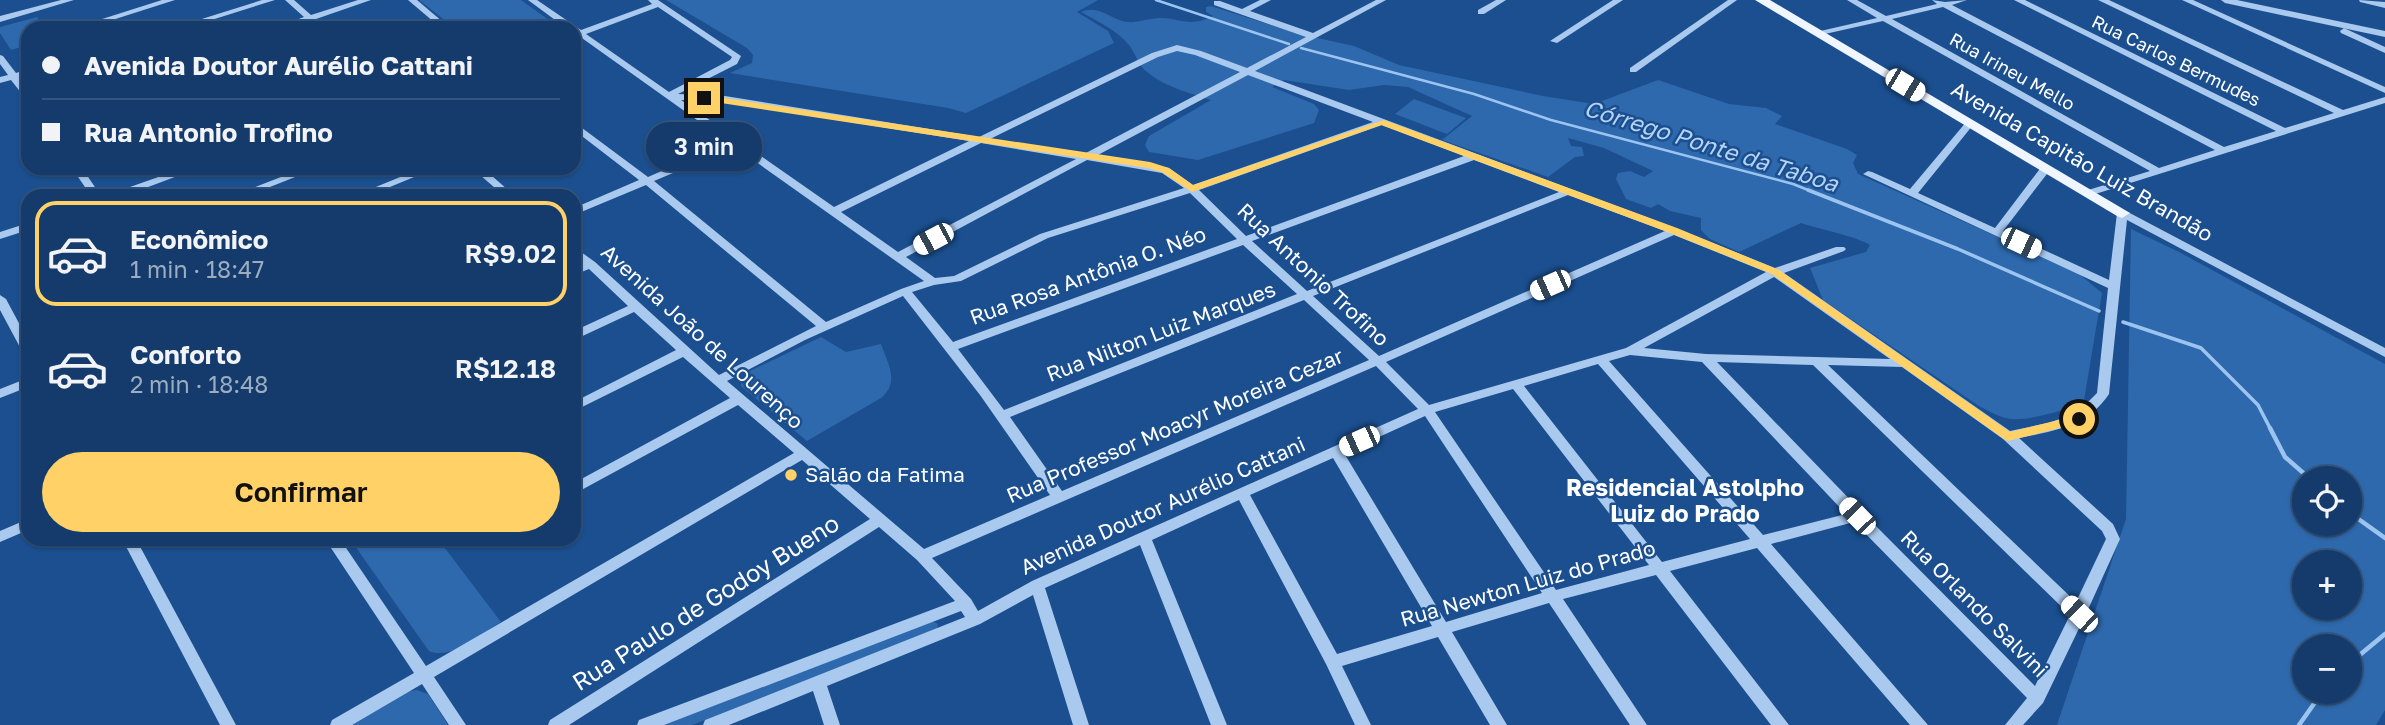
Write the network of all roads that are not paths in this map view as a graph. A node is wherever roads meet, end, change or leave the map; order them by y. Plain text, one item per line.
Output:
1 (70, 0) edge
2 (171, 0) edge
3 (271, 0) edge
4 (289, 0) edge
5 (367, 0) edge
6 (412, 0) edge
7 (532, 0) edge
8 (1267, 0) edge
9 (1382, 0) edge
10 (1502, 0) edge
11 (1619, 0) edge
12 (1733, 0) edge
13 (1761, 0) edge
14 (1851, 0) edge
15 (1963, 0) edge
16 (2018, 0) edge
17 (2102, 0) edge
18 (2186, 0) edge
19 (2225, 0) edge
20 (2362, 0) edge
21 (655, 2) edge
22 (1940, 2) edge
23 (1217, 3) dead end
24 (2385, 5) edge
25 (1244, 11) junction
26 (1481, 12) dead end
27 (310, 17) junction
28 (1883, 18) junction
29 (0, 19) edge
30 (103, 20) dead end
31 (2318, 20) junction
32 (200, 21) edge
33 (298, 21) edge
34 (314, 21) edge
35 (438, 21) edge
36 (561, 21) edge
37 (581, 29) edge
38 (1819, 34) junction
39 (2385, 34) edge
40 (581, 35) edge
41 (1313, 36) junction
42 (1554, 41) dead end
43 (2385, 50) edge
44 (0, 58) edge
45 (1633, 70) dead end
46 (1249, 71) junction
47 (21, 74) edge
48 (14, 76) junction
49 (0, 80) edge
50 (21, 86) edge
51 (2385, 89) edge
52 (671, 96) junction
53 (2385, 100) edge
54 (2341, 113) junction
55 (1381, 122) junction
56 (1970, 123) junction
57 (581, 130) edge
58 (2283, 131) junction
59 (982, 140) junction
60 (735, 143) junction
61 (2222, 150) junction
62 (1474, 156) junction
63 (1090, 157) junction
64 (2046, 168) junction
65 (2158, 171) junction
66 (1868, 174) dead end
67 (174, 175) edge
68 (294, 175) edge
69 (413, 175) edge
70 (485, 175) edge
71 (647, 181) junction
72 (134, 189) edge
73 (256, 189) edge
74 (377, 189) edge
75 (501, 189) edge
76 (1192, 189) junction
77 (1567, 192) junction
78 (1912, 193) junction
79 (2089, 193) junction
80 (581, 209) edge
81 (834, 211) junction
82 (2122, 213) junction
83 (21, 228) edge
84 (1674, 230) junction
85 (1997, 232) junction
86 (0, 236) edge
87 (1244, 240) junction
88 (1840, 249) dead end
89 (581, 256) edge
90 (900, 256) junction
91 (591, 264) junction
92 (581, 269) edge
93 (1776, 272) junction
94 (933, 282) junction
95 (2114, 286) junction
96 (905, 291) junction
97 (1306, 296) junction
98 (0, 299) edge
99 (636, 306) junction
100 (825, 327) junction
101 (581, 333) edge
102 (21, 338) edge
103 (952, 347) junction
104 (684, 351) junction
105 (1630, 351) junction
106 (2385, 353) edge
107 (1706, 358) junction
108 (1601, 359) junction
109 (1378, 361) junction
110 (1817, 362) junction
111 (1904, 363) junction
112 (719, 380) junction
113 (1517, 385) junction
114 (21, 386) edge
115 (0, 394) edge
116 (740, 398) junction
117 (581, 404) edge
118 (1427, 410) junction
119 (1003, 415) junction
120 (2008, 436) junction
121 (1336, 451) junction
122 (804, 453) junction
123 (581, 485) edge
124 (1242, 492) junction
125 (1058, 496) junction
126 (1857, 516) junction
127 (880, 520) junction
128 (21, 527) edge
129 (1143, 536) junction
130 (0, 537) edge
131 (1761, 542) junction
132 (133, 546) edge
133 (336, 546) edge
134 (922, 556) junction
135 (1661, 569) junction
136 (1037, 585) junction
137 (1550, 597) junction
138 (966, 603) junction
139 (2079, 614) junction
140 (975, 620) junction
141 (1442, 629) junction
142 (1333, 662) junction
143 (424, 675) junction
144 (818, 683) junction
145 (2037, 698) junction
146 (228, 725) edge
147 (338, 725) edge
148 (458, 725) edge
149 (556, 725) edge
150 (645, 725) edge
151 (711, 725) edge
152 (832, 725) edge
153 (1081, 725) edge
154 (1219, 725) edge
155 (1363, 725) edge
156 (1499, 725) edge
157 (1639, 725) edge
158 (1781, 725) edge
159 (1920, 725) edge
160 (2012, 725) edge

1 - 29 street
2 - 30 street
3 - 32 street
4 - 27 street
5 - 27 street
6 - 35 street
7 - 36 street
8 - 25 street
9 - 41 street
10 - 26 street
11 - 42 street
12 - 45 street
13 - 38 main road, Avenida Capitão Luiz Brandão
14 - 28 street, Rua Irineu Mello
15 - 22 street
16 - 58 street, Rua Carlos Bermudes
17 - 54 street
18 - 51 street
19 - 31 street
20 - 24 street
21 - 37 street
21 - 52 street
22 - 28 street
22 - 61 street
23 - 25 street
25 - 41 street
27 - 33 street
27 - 34 street
28 - 38 street
28 - 65 street, Rua Irineu Mello
31 - 39 street
31 - 43 street
38 - 56 main road, Avenida Capitão Luiz Brandão
40 - 52 street
41 - 46 street
44 - 48 street
46 - 55 street
46 - 59 street
46 - 63 street
47 - 48 street
48 - 49 street
48 - 50 street
52 - 59 street, Rua Antonio Trofino
52 - 60 street
53 - 54 street
54 - 58 street
55 - 62 street
55 - 76 street
56 - 64 main road, Avenida Capitão Luiz Brandão
56 - 78 street
57 - 71 street
58 - 61 street
59 - 63 street, Rua Antonio Trofino
59 - 81 street
60 - 71 street
60 - 81 street
61 - 65 street
62 - 77 street
62 - 87 street, Rua Rosa Antônia O. Néo
63 - 76 street, Rua Antonio Trofino
63 - 90 street
64 - 79 main road, Avenida Capitão Luiz Brandão
64 - 85 street
65 - 79 street
66 - 78 street
67 - 72 street
68 - 73 street
69 - 74 street
70 - 75 street
71 - 80 street
71 - 100 street
76 - 87 street, Rua Antonio Trofino
76 - 94 street
77 - 84 street
77 - 97 street, Rua Nilton Luiz Marques
78 - 85 street
79 - 82 main road, Avenida Capitão Luiz Brandão
81 - 90 street
82 - 95 street
82 - 106 street, Avenida Capitão Luiz Brandão
83 - 86 street
84 - 93 street
84 - 109 street, Rua Professor Moacyr Moreira Cezar
85 - 95 street
87 - 97 street, Rua Antonio Trofino
87 - 103 street, Rua Rosa Antônia O. Néo
88 - 93 street
89 - 91 street, Avenida João de Lourenço
90 - 94 street
91 - 92 street
91 - 99 street, Avenida João de Lourenço
93 - 105 street
93 - 111 street
94 - 96 street
95 - 120 street
96 - 100 street
96 - 103 street
97 - 109 street, Rua Antonio Trofino
97 - 119 street, Rua Nilton Luiz Marques
98 - 102 street
99 - 101 street
99 - 104 street, Avenida João de Lourenço
100 - 112 street
103 - 119 street
104 - 112 street, Avenida João de Lourenço
104 - 117 street
105 - 107 street, Avenida Doutor Aurélio Cattani
105 - 108 street, Avenida Doutor Aurélio Cattani
107 - 110 street, Avenida Doutor Aurélio Cattani
107 - 126 street, Rua Orlando Salvini
108 - 113 street, Avenida Doutor Aurélio Cattani
108 - 131 street
109 - 118 street, Rua Antonio Trofino
109 - 125 street, Rua Professor Moacyr Moreira Cezar
110 - 111 street, Avenida Doutor Aurélio Cattani
110 - 139 street
111 - 120 street
112 - 116 street, Avenida João de Lourenço
113 - 118 street, Avenida Doutor Aurélio Cattani
113 - 135 street
114 - 115 street
116 - 122 street, Avenida João de Lourenço
116 - 123 street
118 - 121 street, Avenida Doutor Aurélio Cattani
118 - 137 street, Rua Antonio Trofino
119 - 125 street
120 - 139 street
121 - 124 street, Avenida Doutor Aurélio Cattani
121 - 141 street
122 - 127 street
122 - 143 street
124 - 129 street, Avenida Doutor Aurélio Cattani
124 - 142 street
125 - 134 street, Rua Professor Moacyr Moreira Cezar
126 - 131 street, Rua Newton Luiz do Prado
126 - 145 street, Rua Orlando Salvini
127 - 134 street
127 - 149 street, Rua Paulo de Godoy Bueno
128 - 130 street
129 - 136 street, Avenida Doutor Aurélio Cattani
129 - 154 street
131 - 135 street, Rua Newton Luiz do Prado
131 - 159 street
132 - 146 street
133 - 143 street
134 - 138 street
135 - 137 street, Rua Newton Luiz do Prado
135 - 158 street
136 - 140 street, Avenida Doutor Aurélio Cattani
136 - 153 street
137 - 141 street, Rua Newton Luiz do Prado
137 - 157 street, Rua Antonio Trofino
138 - 140 street
138 - 150 street
139 - 145 street
140 - 144 street, Avenida Doutor Aurélio Cattani
141 - 142 street, Rua Newton Luiz do Prado
141 - 156 street
142 - 155 street
143 - 147 street
143 - 148 street
144 - 151 street, Avenida Doutor Aurélio Cattani
144 - 152 street
145 - 160 street

